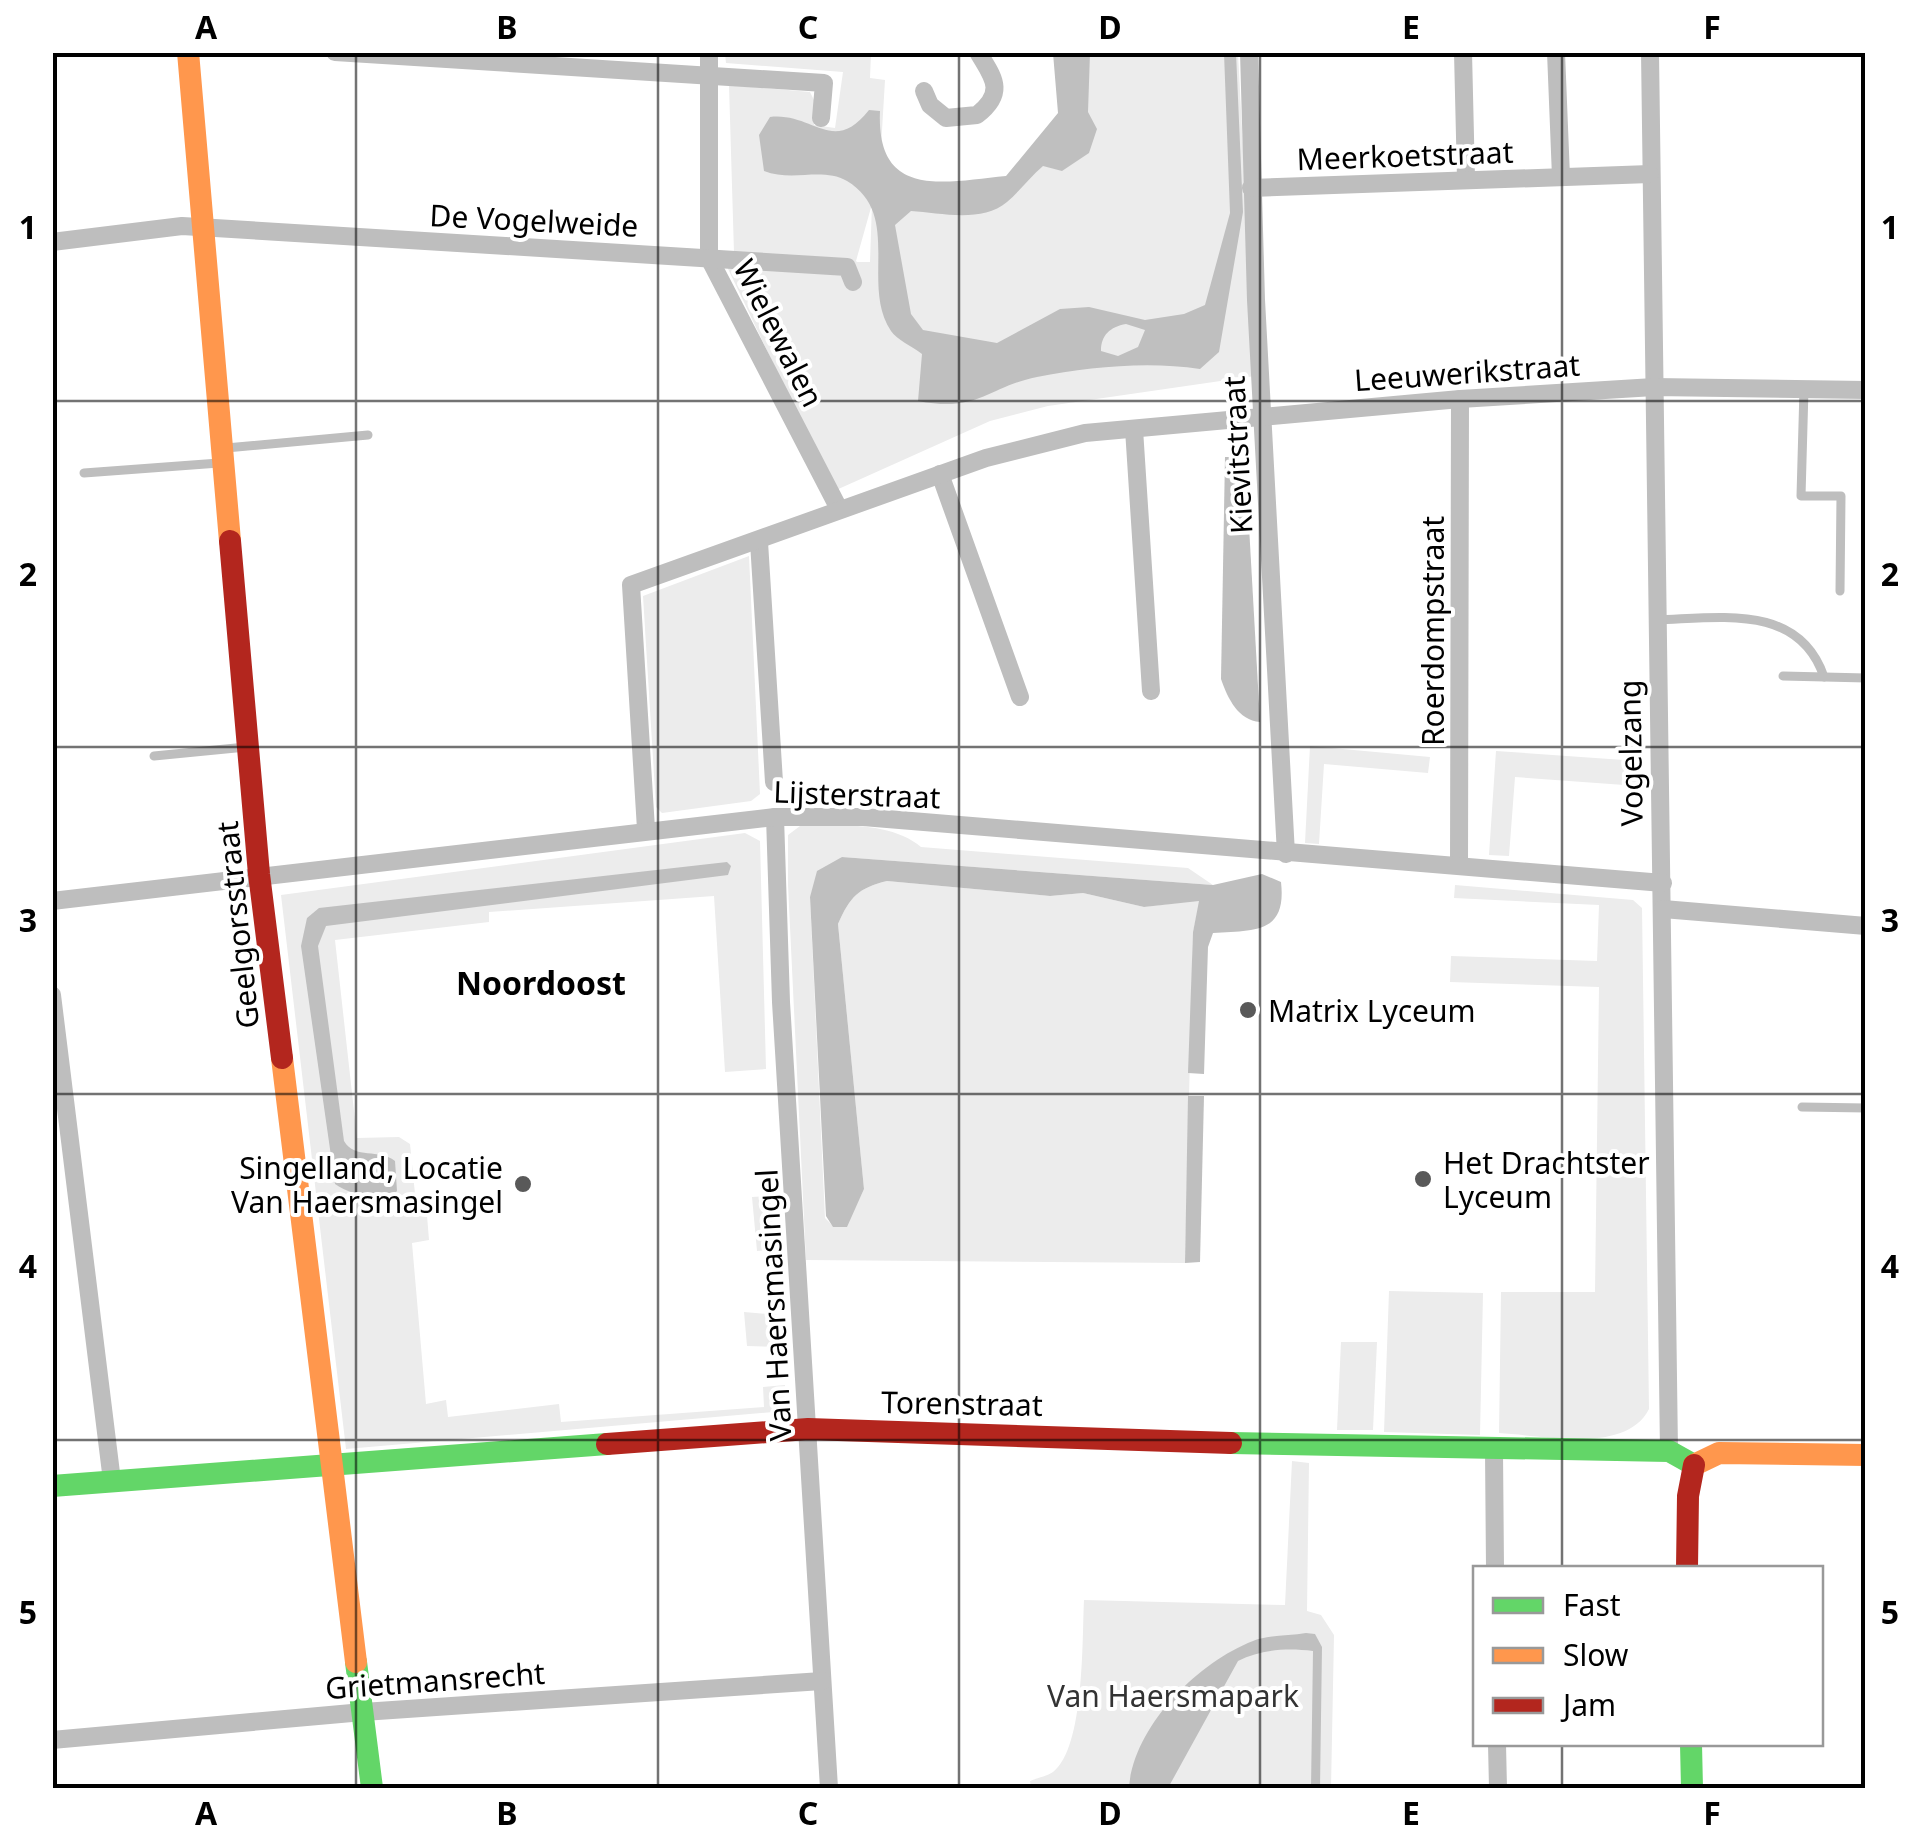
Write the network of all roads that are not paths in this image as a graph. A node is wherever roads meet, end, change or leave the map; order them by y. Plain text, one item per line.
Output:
1 (188, 52) edge
2 (335, 52) edge
3 (710, 52) edge
4 (978, 52) edge
5 (1249, 52) edge
6 (1463, 52) edge
7 (1556, 52) edge
8 (1650, 52) edge
9 (710, 77) junction
10 (924, 91) dead end
11 (821, 118) dead end
12 (1650, 174) junction
13 (1561, 178) junction
14 (1466, 179) junction
15 (1252, 188) junction
16 (203, 229) junction
17 (52, 242) edge
18 (709, 258) junction
19 (853, 282) dead end
20 (1654, 387) junction
21 (1804, 389) junction
22 (1866, 390) edge
23 (1460, 399) junction
24 (1263, 415) junction
25 (1134, 428) junction
26 (368, 435) dead end
27 (221, 456) junction
28 (84, 473) dead end
29 (940, 474) junction
30 (839, 509) junction
31 (759, 542) junction
32 (1840, 591) dead end
33 (1657, 620) junction
34 (1783, 676) dead end
35 (1824, 677) junction
36 (1866, 678) edge
37 (1151, 691) dead end
38 (1020, 697) dead end
39 (249, 747) junction
40 (154, 756) dead end
41 (774, 782) dead end
42 (775, 817) junction
43 (646, 829) junction
44 (1286, 854) junction
45 (1459, 864) junction
46 (259, 874) junction
47 (1663, 883) junction
48 (52, 900) edge
49 (1664, 908) junction
50 (1866, 926) edge
51 (52, 995) edge
52 (1802, 1107) dead end
53 (1866, 1108) edge
54 (808, 1430) junction
55 (1494, 1450) junction
56 (1668, 1452) junction
57 (1866, 1454) edge
58 (1694, 1465) junction
59 (332, 1466) junction
60 (112, 1481) junction
61 (52, 1486) edge
62 (1495, 1566) edge
63 (1687, 1566) edge
64 (822, 1681) junction
65 (363, 1712) junction
66 (52, 1740) edge
67 (1497, 1746) edge
68 (1691, 1746) edge
69 (372, 1788) edge
70 (830, 1788) edge
71 (1498, 1788) edge
72 (1692, 1788) edge

1 - 16 street, Geelgorsstraat
2 - 9 street
3 - 9 street, Wielewalen
4 - 10 street
5 - 15 street, Kievitstraat
6 - 14 street
7 - 13 street
8 - 12 street, Vogelzang
9 - 11 street
9 - 18 street, Wielewalen
12 - 13 street, Meerkoetstraat
12 - 20 street, Vogelzang
13 - 14 street, Meerkoetstraat
14 - 15 street, Meerkoetstraat
15 - 24 street, Kievitstraat
16 - 17 street, De Vogelweide
16 - 18 street, De Vogelweide
16 - 27 street, Geelgorsstraat
18 - 19 street, De Vogelweide
18 - 30 street, Wielewalen
20 - 21 street, Leeuwerikstraat
20 - 23 street, Leeuwerikstraat
20 - 33 street, Vogelzang
21 - 22 street, Leeuwerikstraat
21 - 32 lane
23 - 24 street, Leeuwerikstraat
23 - 45 street, Roerdompstraat
24 - 25 street, Leeuwerikstraat
24 - 44 street, Kievitstraat
25 - 29 street, Leeuwerikstraat
25 - 37 street
26 - 27 lane
27 - 28 lane
27 - 39 street, Geelgorsstraat
29 - 30 street, Leeuwerikstraat
29 - 38 street
30 - 31 street, Leeuwerikstraat
31 - 41 street
31 - 43 street, Leeuwerikstraat
33 - 35 lane
33 - 47 street, Vogelzang
34 - 35 lane
35 - 36 lane
39 - 40 lane
39 - 46 street, Geelgorsstraat
42 - 43 street, Lijsterstraat
42 - 44 street, Lijsterstraat
42 - 54 street, Van Haersmasingel
43 - 46 street, Lijsterstraat
44 - 45 street, Lijsterstraat
45 - 47 street, Lijsterstraat
46 - 48 street, Lijsterstraat
46 - 59 street, Geelgorsstraat
47 - 49 street, Vogelzang
49 - 50 street
49 - 56 street, Vogelzang
51 - 60 street
52 - 53 lane
54 - 55 street, Torenstraat
54 - 59 street, Torenstraat
54 - 64 street, Van Haersmasingel
55 - 56 street, Torenstraat
55 - 62 street
56 - 58 street, Torenstraat
57 - 58 street
58 - 63 street
59 - 60 street, Torenstraat
59 - 65 street, Geelgorsstraat
60 - 61 street, Torenstraat
64 - 65 street, Grietmansrecht
64 - 70 street, Van Haersmasingel
65 - 66 street, Grietmansrecht
65 - 69 street, Geelgorsstraat
67 - 71 street
68 - 72 street

